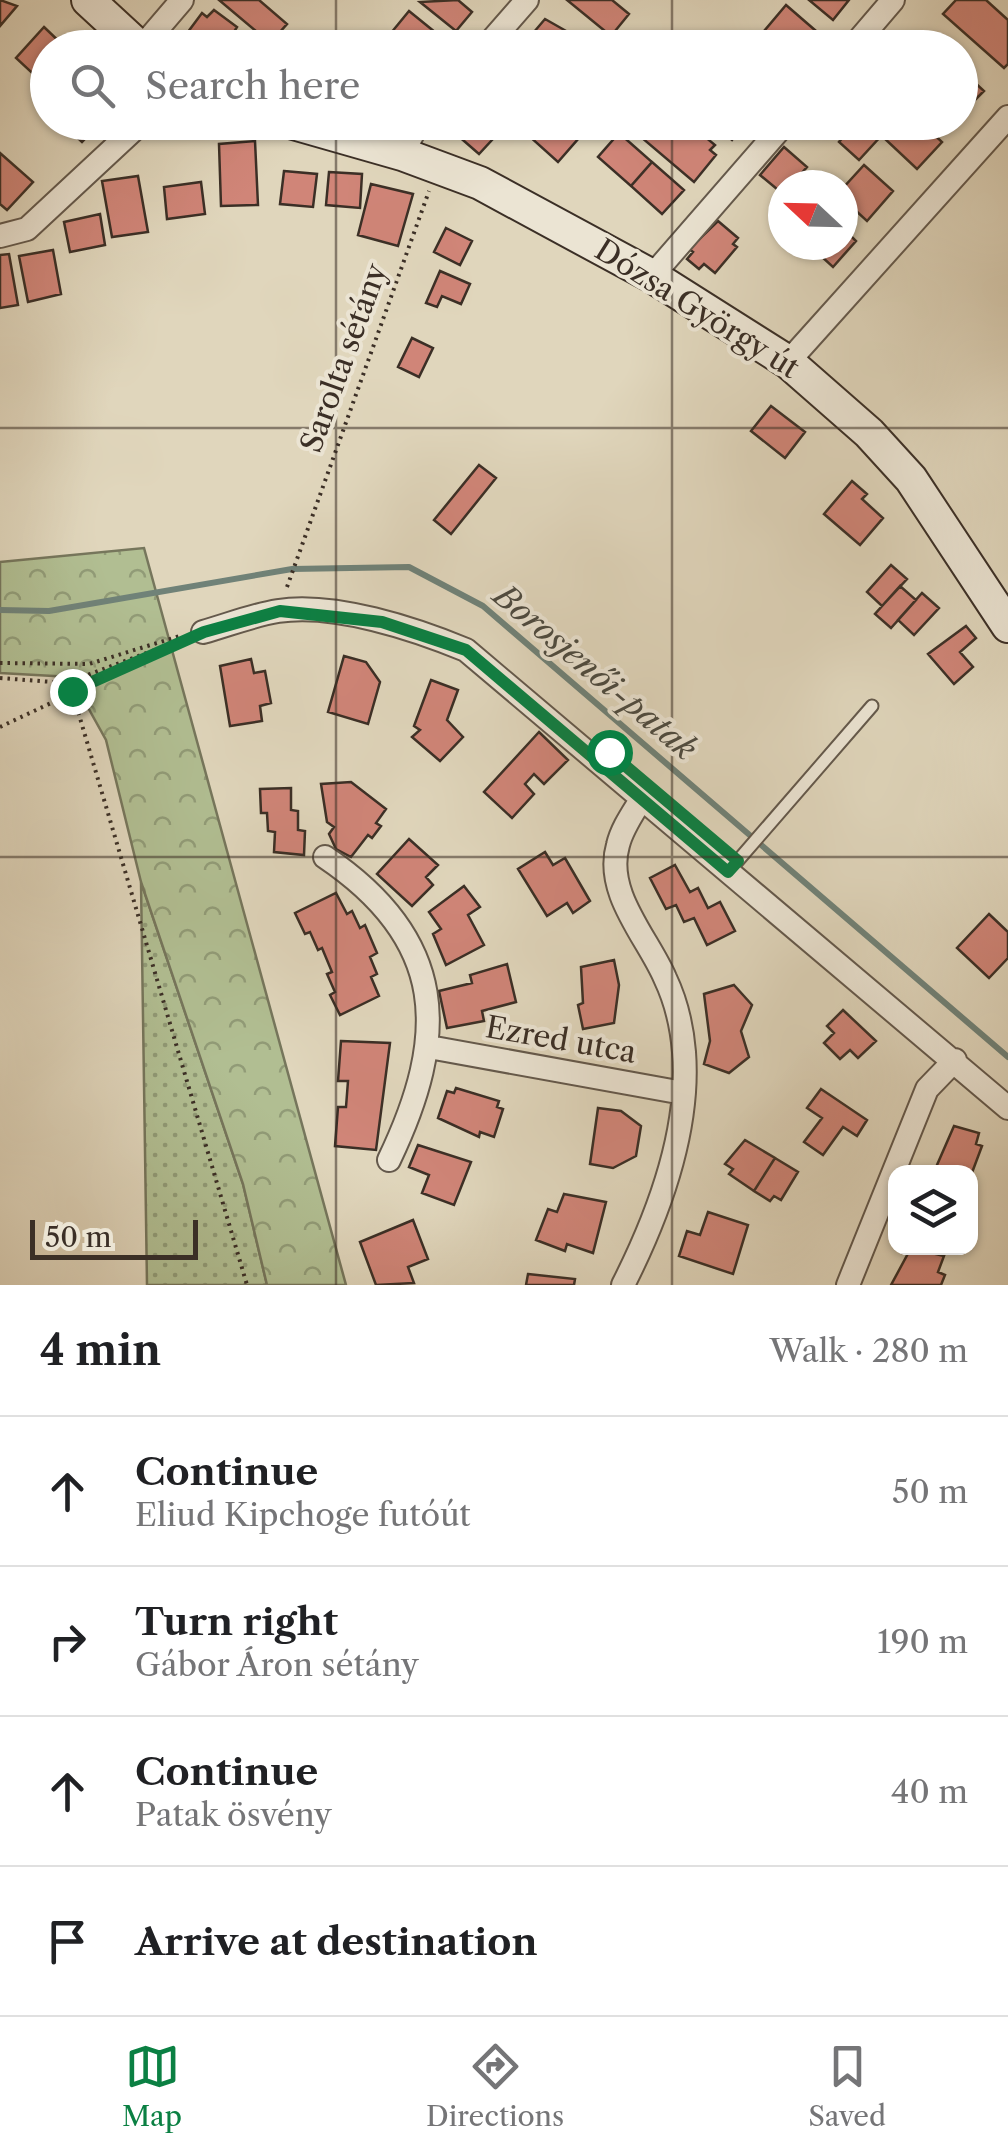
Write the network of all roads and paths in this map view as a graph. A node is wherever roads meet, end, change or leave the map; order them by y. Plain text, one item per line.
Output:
1 (88, 0) edge
2 (182, 0) edge
3 (527, 0) edge
4 (893, 0) edge
5 (120, 30) edge
6 (156, 30) edge
7 (501, 30) edge
8 (867, 30) edge
9 (1008, 117) edge
10 (122, 140) edge
11 (353, 140) edge
12 (409, 140) edge
13 (770, 140) edge
14 (402, 154) junction
15 (430, 190) dead end
16 (0, 236) edge
17 (652, 276) junction
18 (788, 362) junction
19 (286, 590) dead end
20 (1004, 610) edge
21 (194, 633) junction
22 (0, 663) edge
23 (0, 678) edge
24 (72, 691) junction
25 (872, 706) dead end
26 (0, 727) edge
27 (642, 798) junction
28 (325, 856) dead end
29 (728, 872) junction
30 (429, 1046) junction
31 (955, 1060) junction
32 (682, 1093) junction
33 (1008, 1108) edge
34 (389, 1160) dead end
35 (248, 1285) edge
36 (624, 1285) edge
37 (848, 1285) edge

1 - 5 main road
2 - 6 street
3 - 7 street
4 - 8 street
9 - 18 street
10 - 16 street
11 - 14 main road, Dózsa György út
12 - 14 street
13 - 17 street
14 - 17 main road, Dózsa György út
15 - 19 path, Sarolta sétány
17 - 18 main road, Dózsa György út
18 - 20 main road, Dózsa György út
21 - 22 path
21 - 23 path
21 - 24 path
21 - 27 street
24 - 26 path
24 - 35 path
25 - 29 lane
27 - 29 street
27 - 32 street
28 - 30 street
29 - 31 street
30 - 32 street, Ezred utca
30 - 34 street
31 - 33 street
31 - 37 street
32 - 36 street

